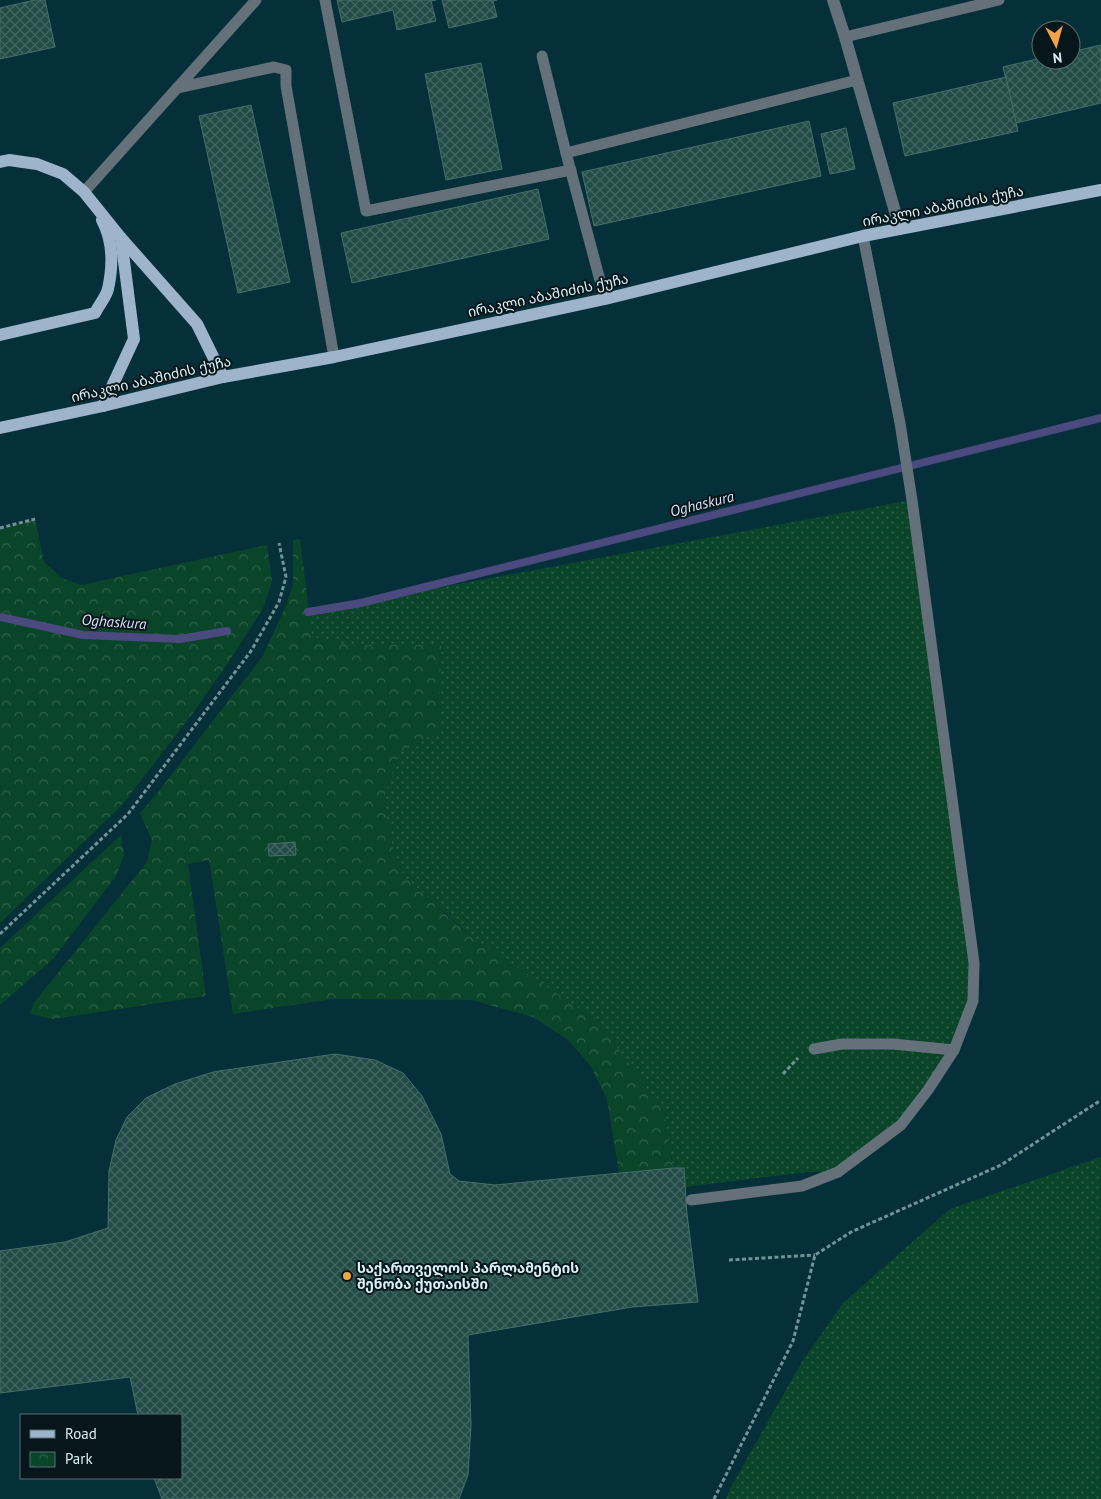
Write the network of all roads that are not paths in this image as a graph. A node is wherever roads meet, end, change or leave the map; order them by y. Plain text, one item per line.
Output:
1 (256, 0) edge
2 (326, 0) edge
3 (833, 0) edge
4 (998, 0) edge
5 (845, 37) junction
6 (542, 56) dead end
7 (857, 80) junction
8 (177, 88) junction
9 (566, 153) junction
10 (3, 160) edge
11 (571, 170) junction
12 (1101, 190) edge
13 (89, 197) junction
14 (900, 229) junction
15 (863, 236) junction
16 (121, 238) junction
17 (605, 299) junction
18 (0, 335) edge
19 (334, 357) junction
20 (223, 377) junction
21 (103, 406) junction
22 (0, 428) edge
23 (814, 1049) dead end
24 (954, 1050) junction
25 (691, 1200) dead end

1 - 8 lane
2 - 11 lane
3 - 5 street
4 - 5 lane
5 - 7 street
6 - 9 lane
7 - 9 lane
7 - 14 street
8 - 13 lane
8 - 19 lane
9 - 11 lane
10 - 13 main road
11 - 17 lane
12 - 14 main road, ირაკლი აბაშიძის ქუჩა
13 - 16 main road
13 - 18 main road
14 - 15 main road, ირაკლი აბაშიძის ქუჩა
15 - 17 main road, ირაკლი აბაშიძის ქუჩა
15 - 24 lane
16 - 20 main road
16 - 21 main road
17 - 19 main road, ირაკლი აბაშიძის ქუჩა
19 - 20 main road, ირაკლი აბაშიძის ქუჩა
20 - 21 main road, ირაკლი აბაშიძის ქუჩა
21 - 22 main road, ირაკლი აბაშიძის ქუჩა
23 - 24 lane
24 - 25 lane

